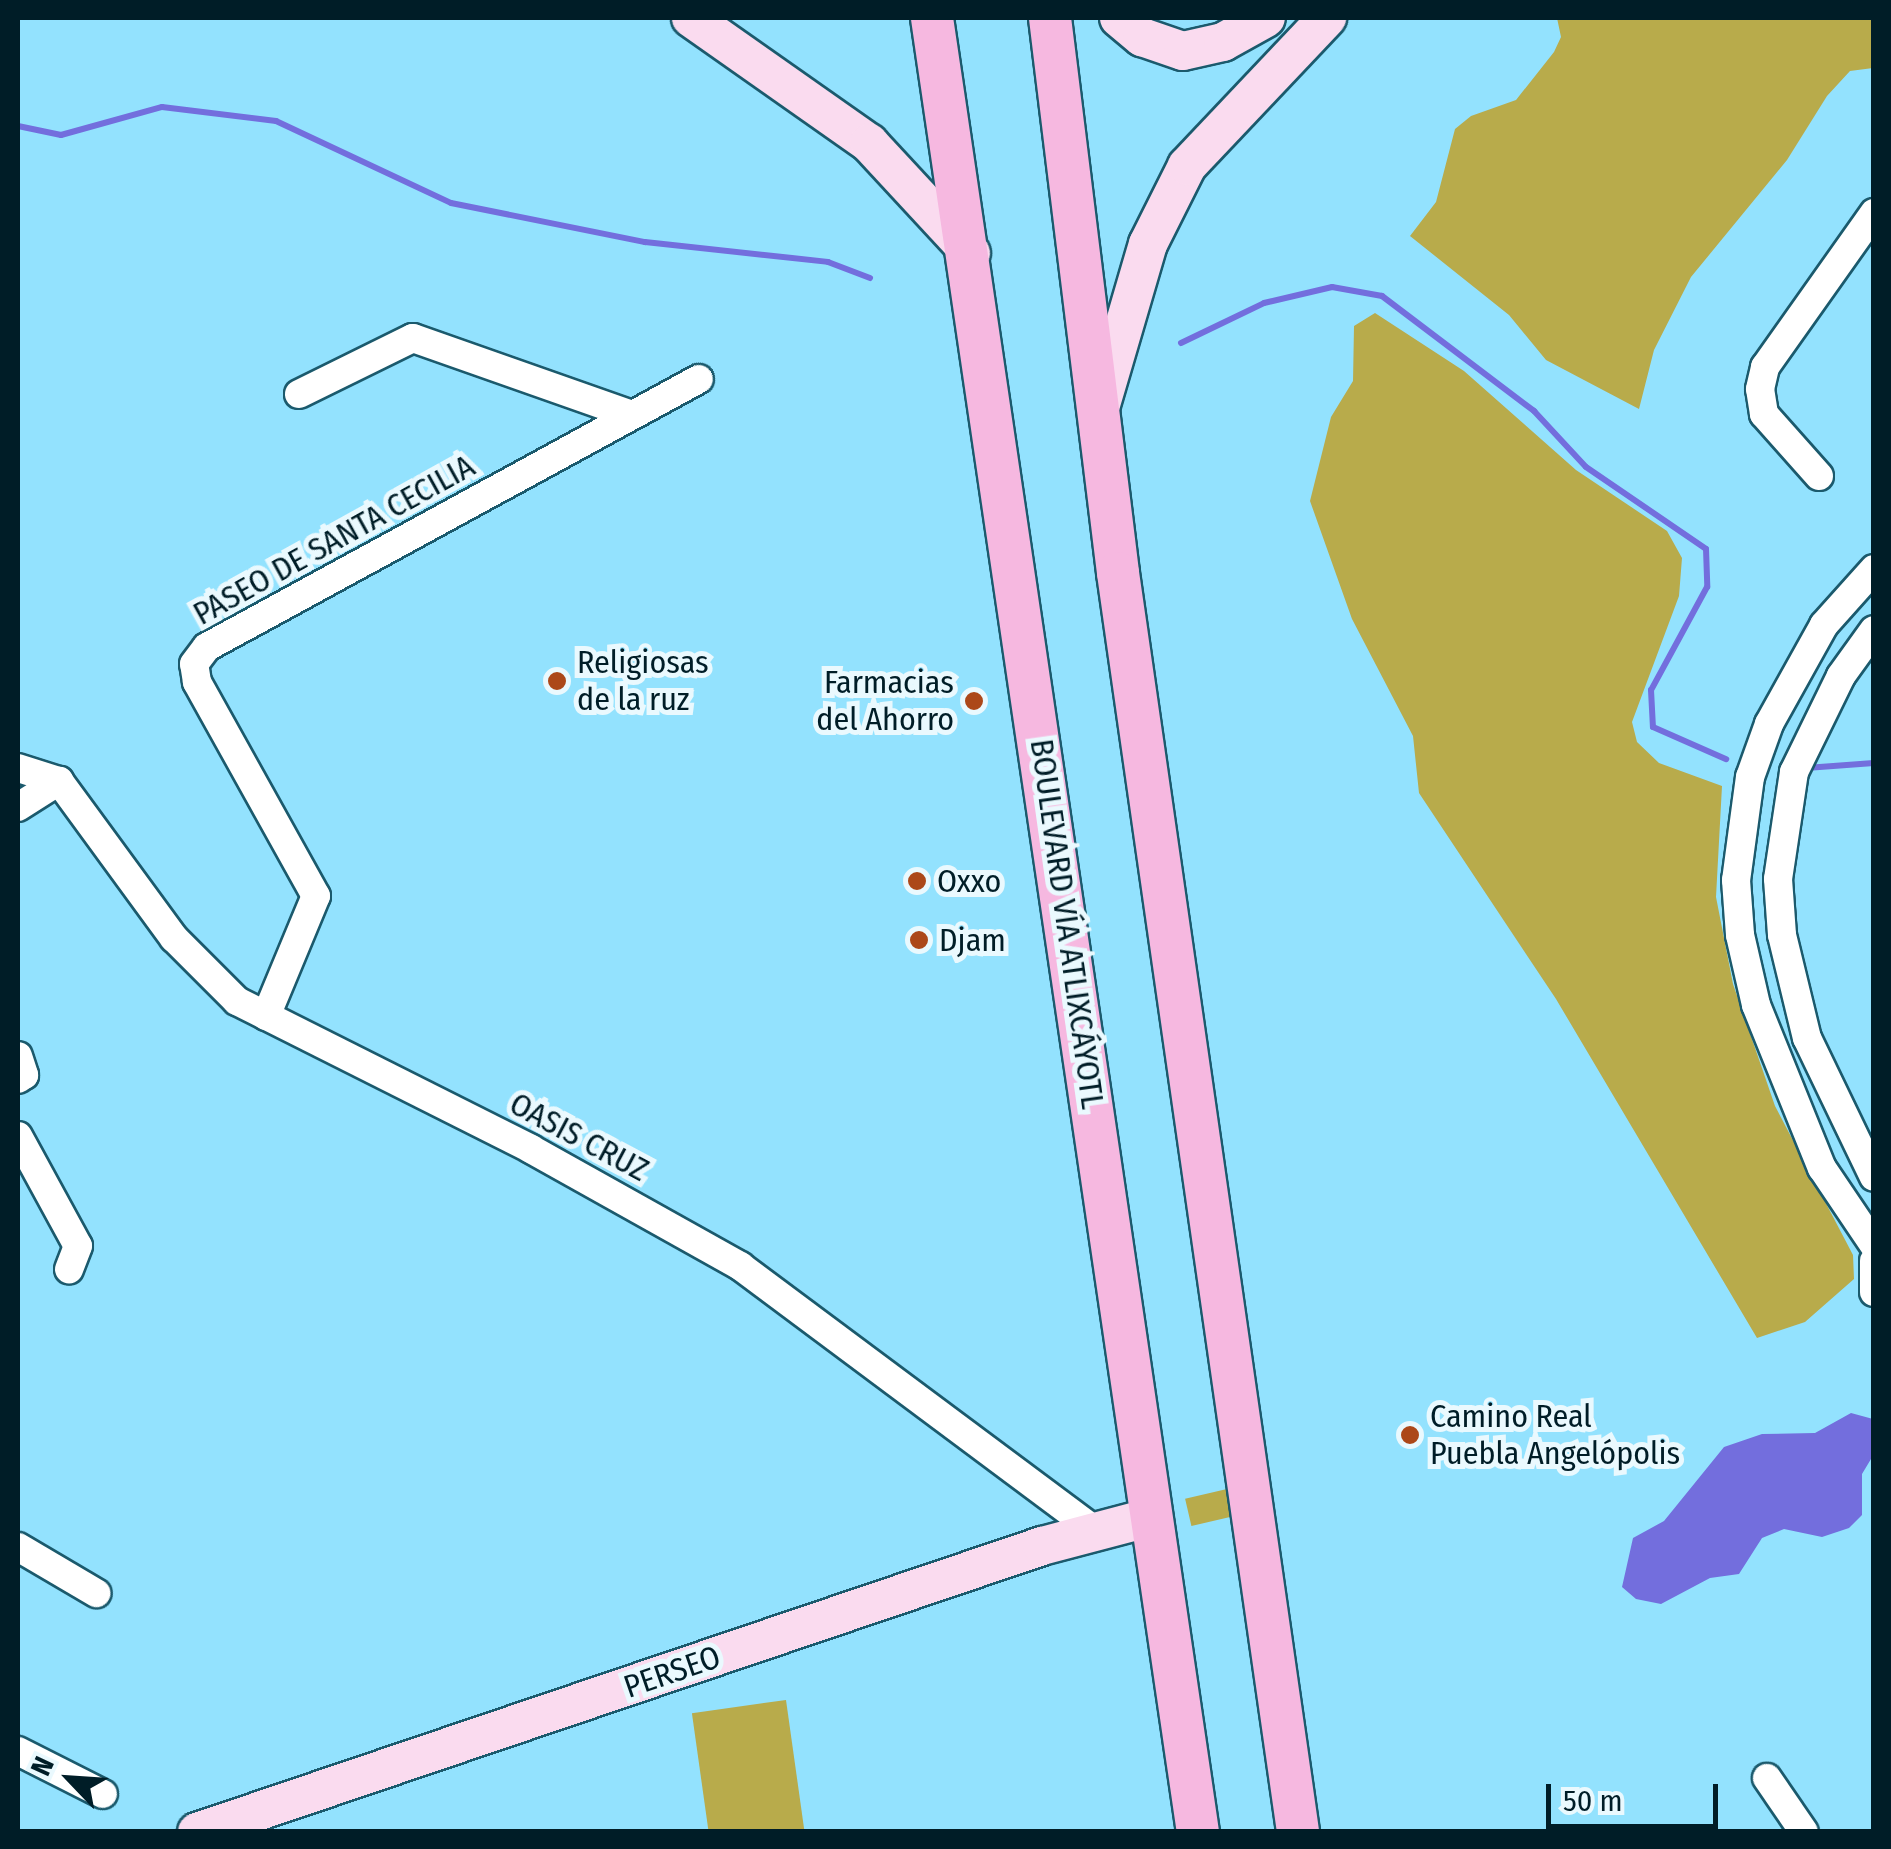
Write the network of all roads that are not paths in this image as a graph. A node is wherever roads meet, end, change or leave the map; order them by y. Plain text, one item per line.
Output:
1 (691, 18) edge
2 (932, 18) edge
3 (1050, 18) edge
4 (1119, 18) edge
5 (1266, 18) edge
6 (1327, 18) edge
7 (1874, 213) edge
8 (1865, 244) edge
9 (972, 254) junction
10 (699, 379) dead end
11 (299, 394) dead end
12 (1100, 408) junction
13 (632, 414) junction
14 (1818, 476) dead end
15 (1874, 569) edge
16 (1874, 630) edge
17 (18, 768) edge
18 (59, 781) junction
19 (18, 807) edge
20 (266, 1016) junction
21 (18, 1056) edge
22 (18, 1079) edge
23 (18, 1136) edge
24 (1874, 1177) edge
25 (1874, 1246) edge
26 (1874, 1261) edge
27 (70, 1270) dead end
28 (1874, 1292) edge
29 (1148, 1518) junction
30 (1098, 1533) junction
31 (18, 1546) edge
32 (96, 1593) dead end
33 (21, 1755) edge
34 (1767, 1778) dead end
35 (103, 1794) dead end
36 (197, 1832) edge
37 (1198, 1832) edge
38 (1298, 1832) edge
39 (1804, 1832) edge

1 - 9 main road
2 - 9 main road, BOULEVARD VÍA ATLIXCÁYOTL
3 - 12 main road
4 - 5 main road
6 - 12 main road
7 - 8 street
8 - 14 street
9 - 29 main road, BOULEVARD VÍA ATLIXCÁYOTL
10 - 13 street, PASEO DE SANTA CECILIA
11 - 13 street
12 - 38 main road
13 - 20 street, PASEO DE SANTA CECILIA
15 - 25 street
16 - 24 street
17 - 18 street
18 - 19 street
18 - 20 street, OASIS CRUZ
20 - 30 street, OASIS CRUZ
21 - 22 street
23 - 27 street
26 - 28 street
29 - 30 main road, PERSEO
29 - 37 main road, BOULEVARD VÍA ATLIXCÁYOTL
30 - 36 main road, PERSEO
31 - 32 street
33 - 35 street
34 - 39 street

